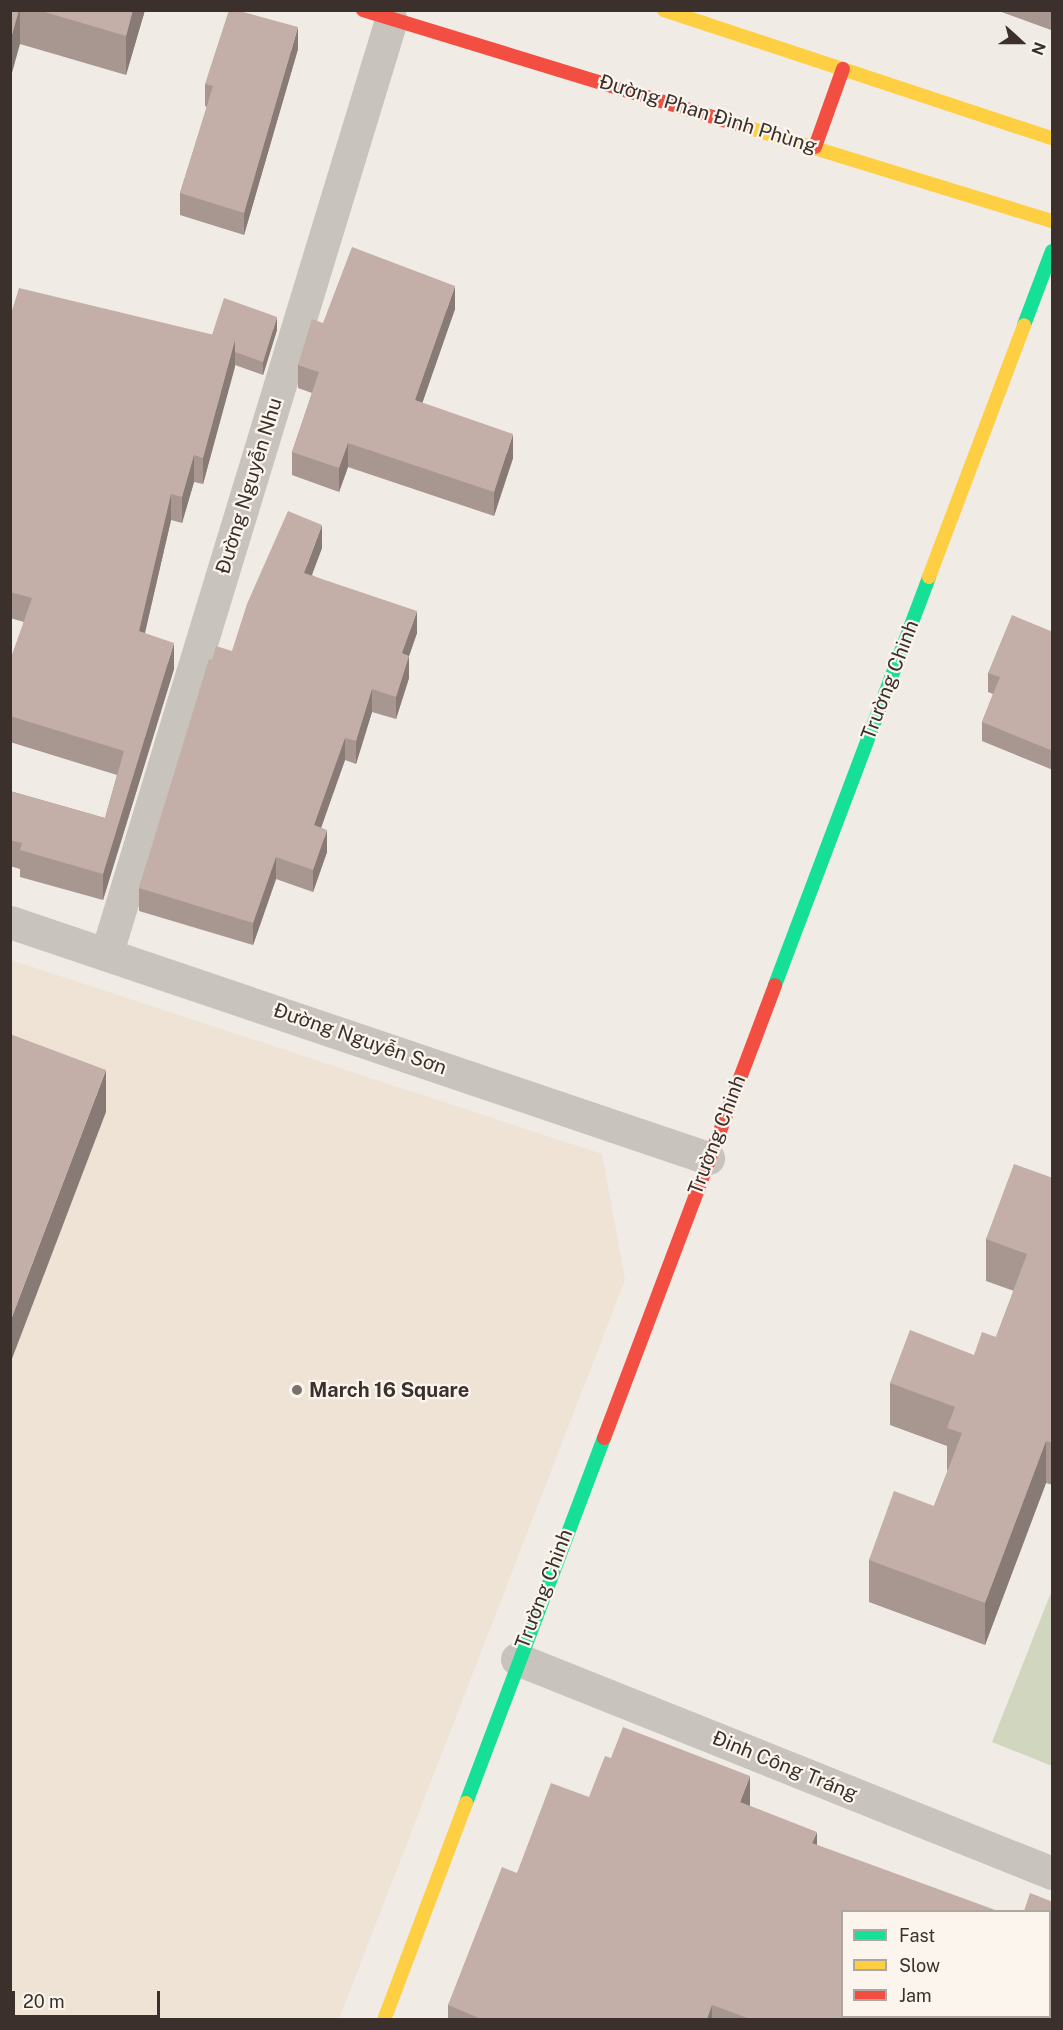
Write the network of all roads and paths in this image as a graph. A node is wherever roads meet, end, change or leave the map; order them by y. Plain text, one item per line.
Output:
1 (664, 10) edge
2 (377, 15) edge
3 (843, 69) junction
4 (1053, 138) edge
5 (815, 147) junction
6 (1053, 221) edge
7 (1053, 250) edge
8 (10, 921) edge
9 (106, 952) junction
10 (708, 1158) junction
11 (517, 1659) junction
12 (1053, 1873) edge
13 (384, 2019) edge

1 - 3 street
2 - 5 street, Đường Phan Đình Phùng
2 - 9 street, Đường Nguyễn Nhu
3 - 4 street
3 - 5 street
5 - 6 street, Đường Phan Đình Phùng
7 - 10 street, Trường Chinh
8 - 9 street, Đường Nguyễn Sơn
9 - 10 street, Đường Nguyễn Sơn
10 - 11 street, Trường Chinh
11 - 12 street, Đinh Công Tráng
11 - 13 street, Trường Chinh

